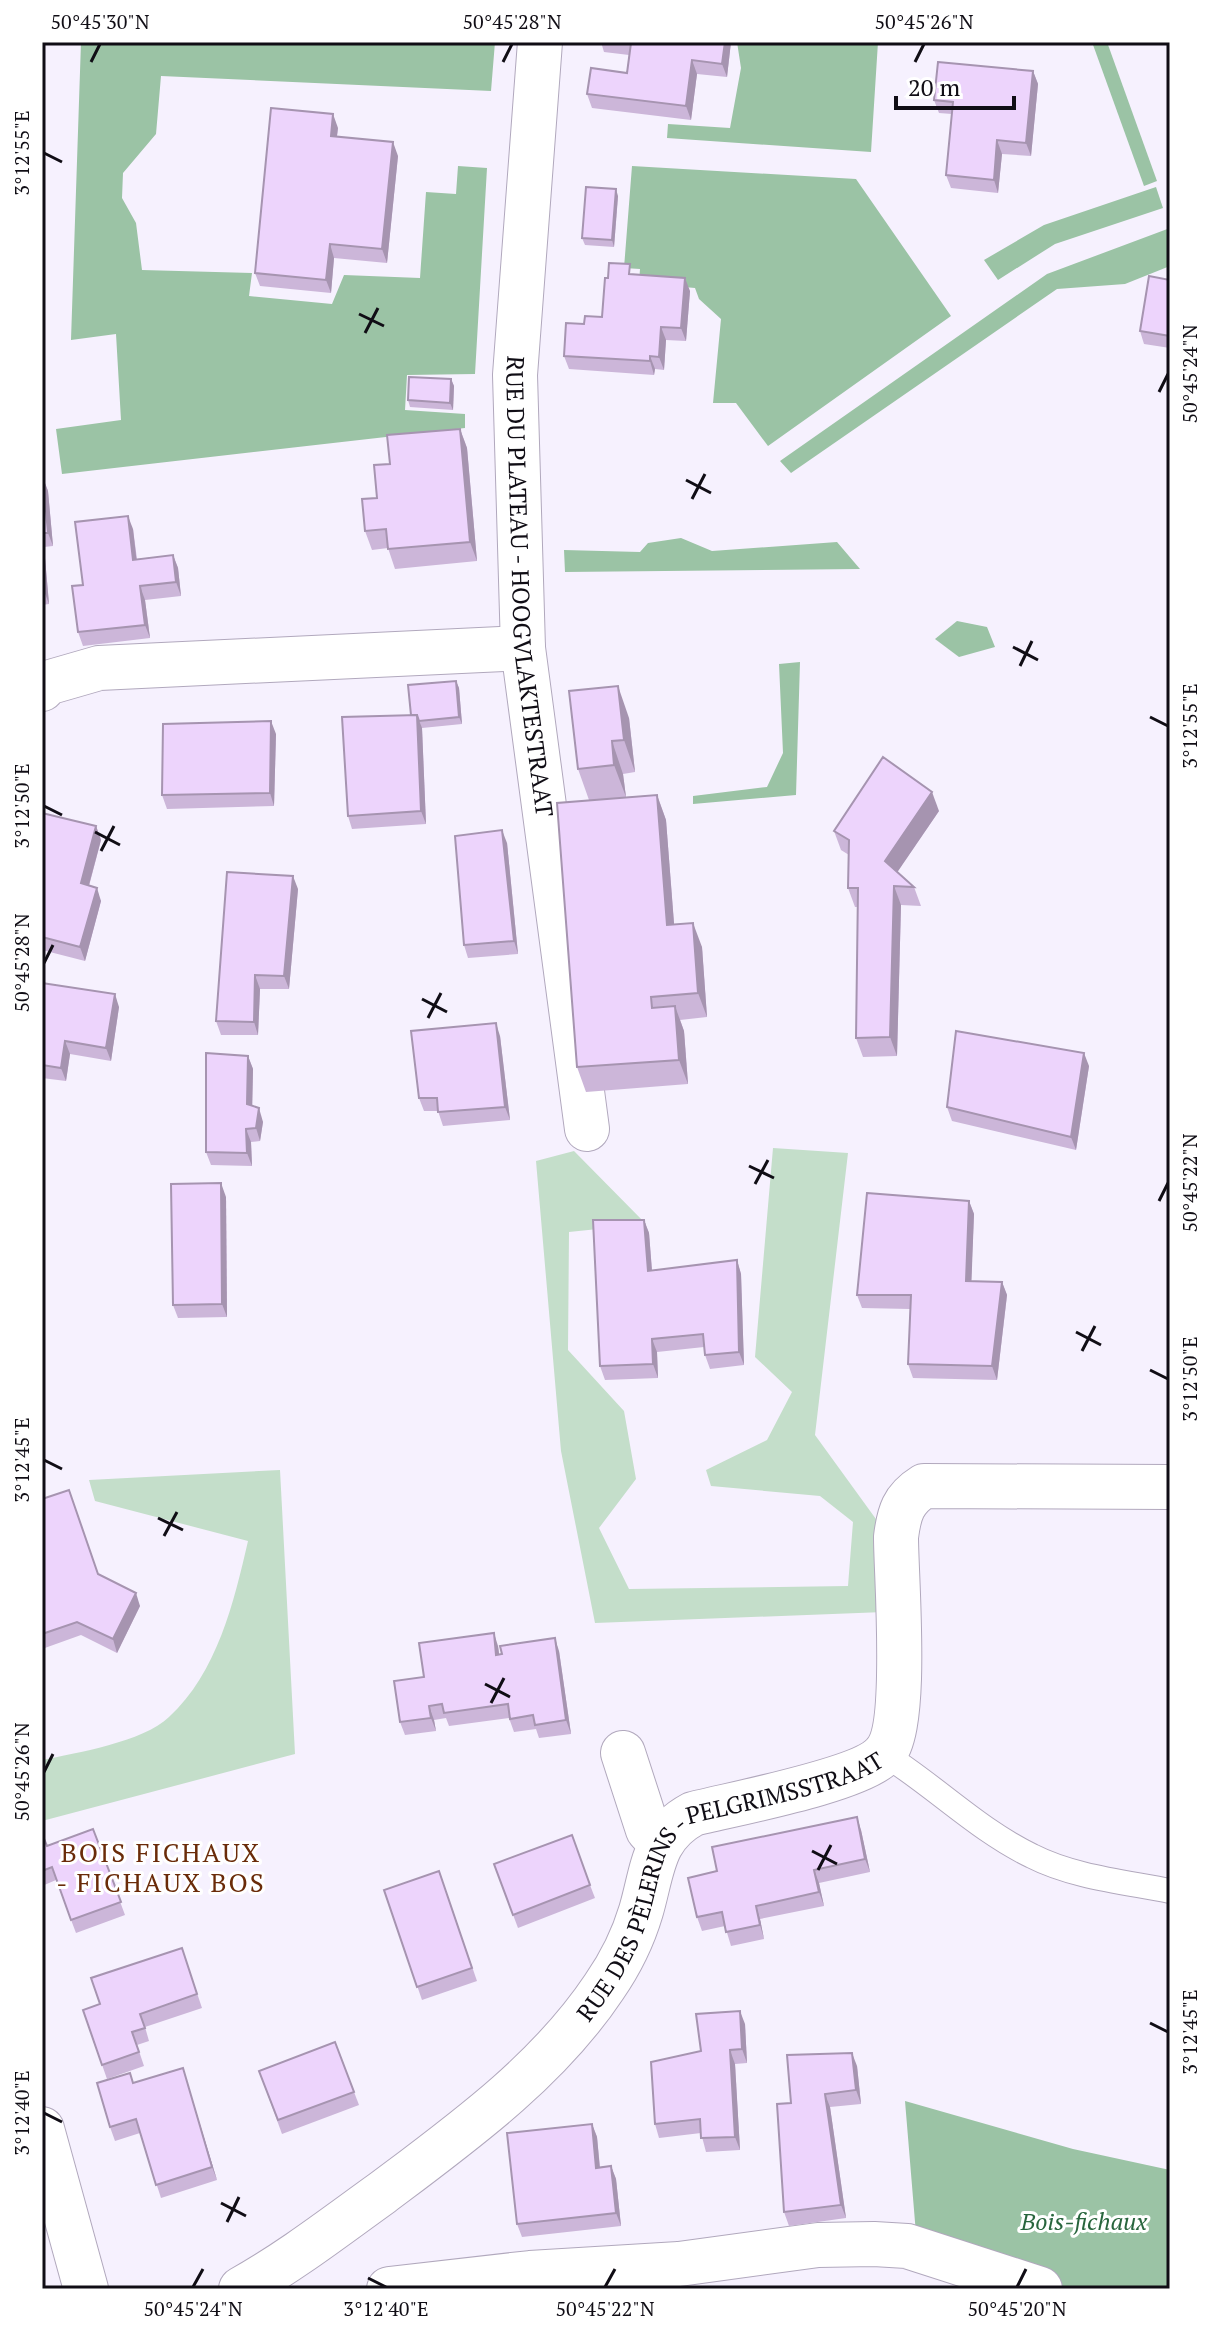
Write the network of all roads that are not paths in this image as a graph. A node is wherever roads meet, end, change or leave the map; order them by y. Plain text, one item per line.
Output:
1 (540, 42) edge
2 (523, 648) junction
3 (42, 689) edge
4 (587, 1129) dead end
5 (1170, 1487) edge
6 (623, 1753) dead end
7 (884, 1754) junction
8 (659, 1842) junction
9 (1170, 1891) edge
10 (42, 2129) edge
11 (261, 2286) edge
12 (86, 2289) edge
13 (389, 2289) edge
14 (1040, 2289) edge

1 - 2 street, RUE DU PLATEAU - HOOGVLAKTESTRAAT
2 - 3 street
2 - 4 street, RUE DU PLATEAU - HOOGVLAKTESTRAAT
5 - 7 street, RUE DES PÈLERINS - PELGRIMSSTRAAT
6 - 8 street
7 - 8 street, RUE DES PÈLERINS - PELGRIMSSTRAAT
7 - 9 lane
8 - 11 street, RUE DES PÈLERINS - PELGRIMSSTRAAT
10 - 12 street
13 - 14 street

